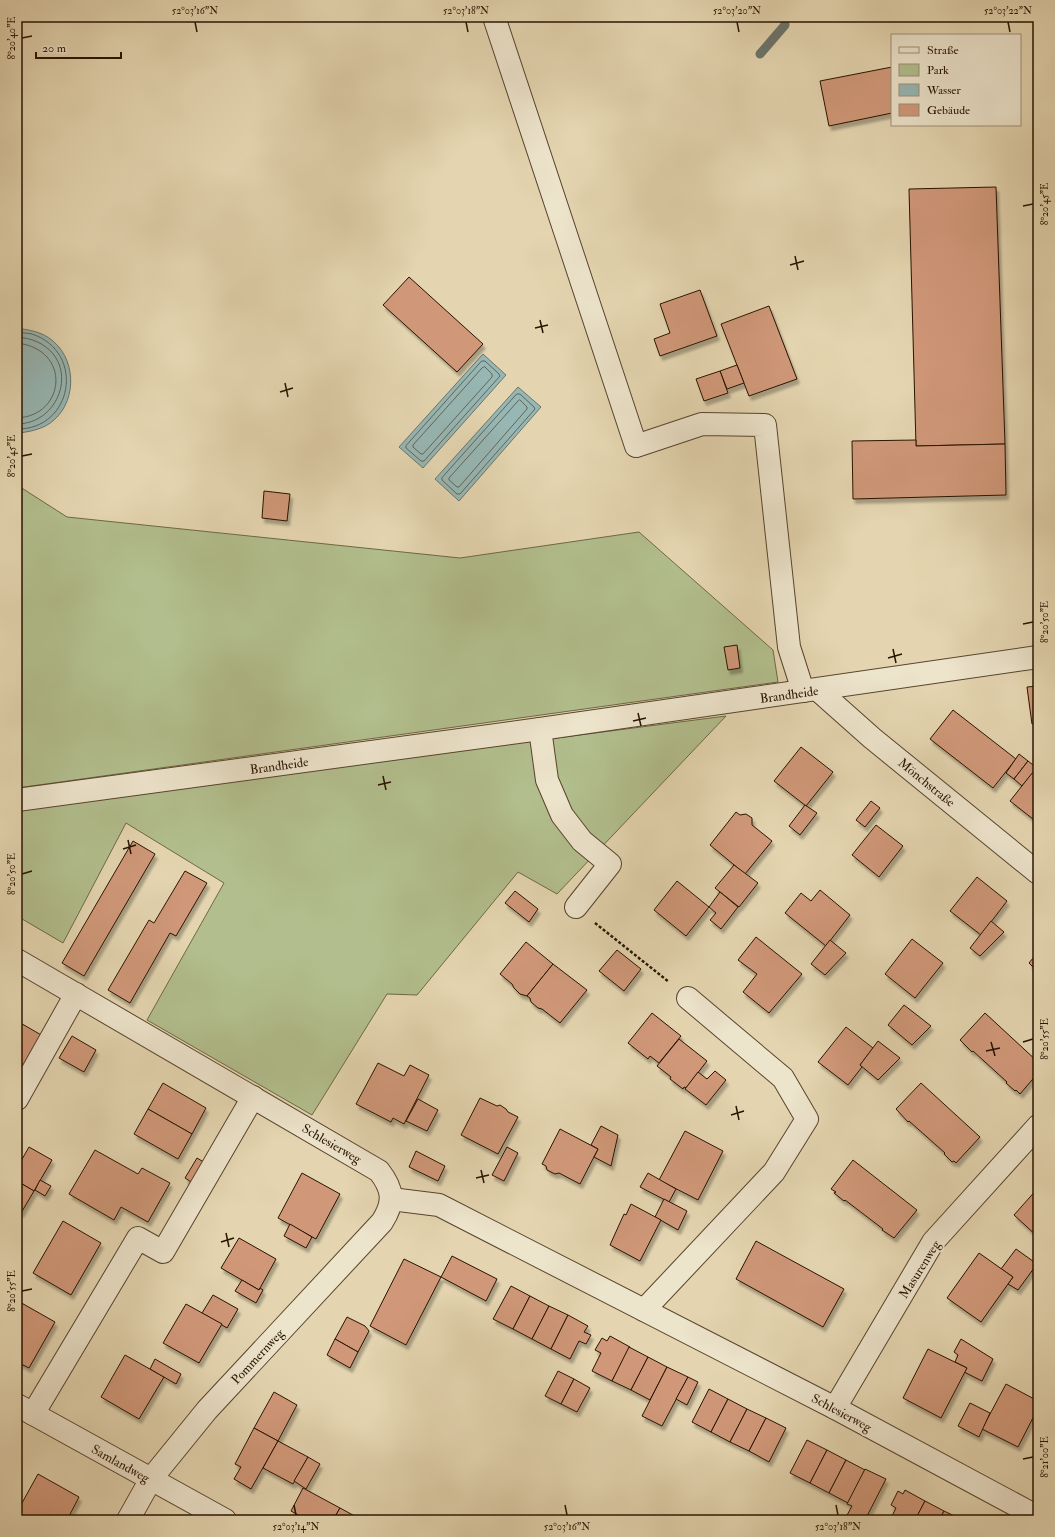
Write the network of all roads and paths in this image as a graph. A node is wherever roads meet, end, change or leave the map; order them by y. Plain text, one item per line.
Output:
1 (494, 17) edge
2 (1038, 658) edge
3 (811, 690) junction
4 (540, 729) junction
5 (17, 800) edge
6 (1038, 873) edge
7 (576, 907) joint
8 (17, 960) edge
9 (76, 994) junction
10 (688, 998) joint
11 (253, 1097) junction
12 (17, 1099) edge
13 (1038, 1126) edge
14 (391, 1199) junction
15 (644, 1310) junction
16 (835, 1408) junction
17 (25, 1410) edge
18 (151, 1479) junction
19 (1038, 1517) edge
20 (128, 1520) edge
21 (225, 1520) edge

1 - 3 street
2 - 3 street, Brandheide
3 - 4 street, Brandheide
3 - 6 street, Mönchstraße
4 - 5 street, Brandheide
4 - 7 street
7 - 10 path
8 - 9 street, Schlesierweg
9 - 11 street, Schlesierweg
9 - 12 street
10 - 15 street
11 - 14 street, Schlesierweg
11 - 17 street
13 - 16 street, Masurenweg
14 - 15 street, Schlesierweg
14 - 18 street, Pommernweg
15 - 16 street, Schlesierweg
16 - 19 street, Schlesierweg
17 - 18 street, Samlandweg
18 - 20 street, Pommernweg
18 - 21 street, Samlandweg

